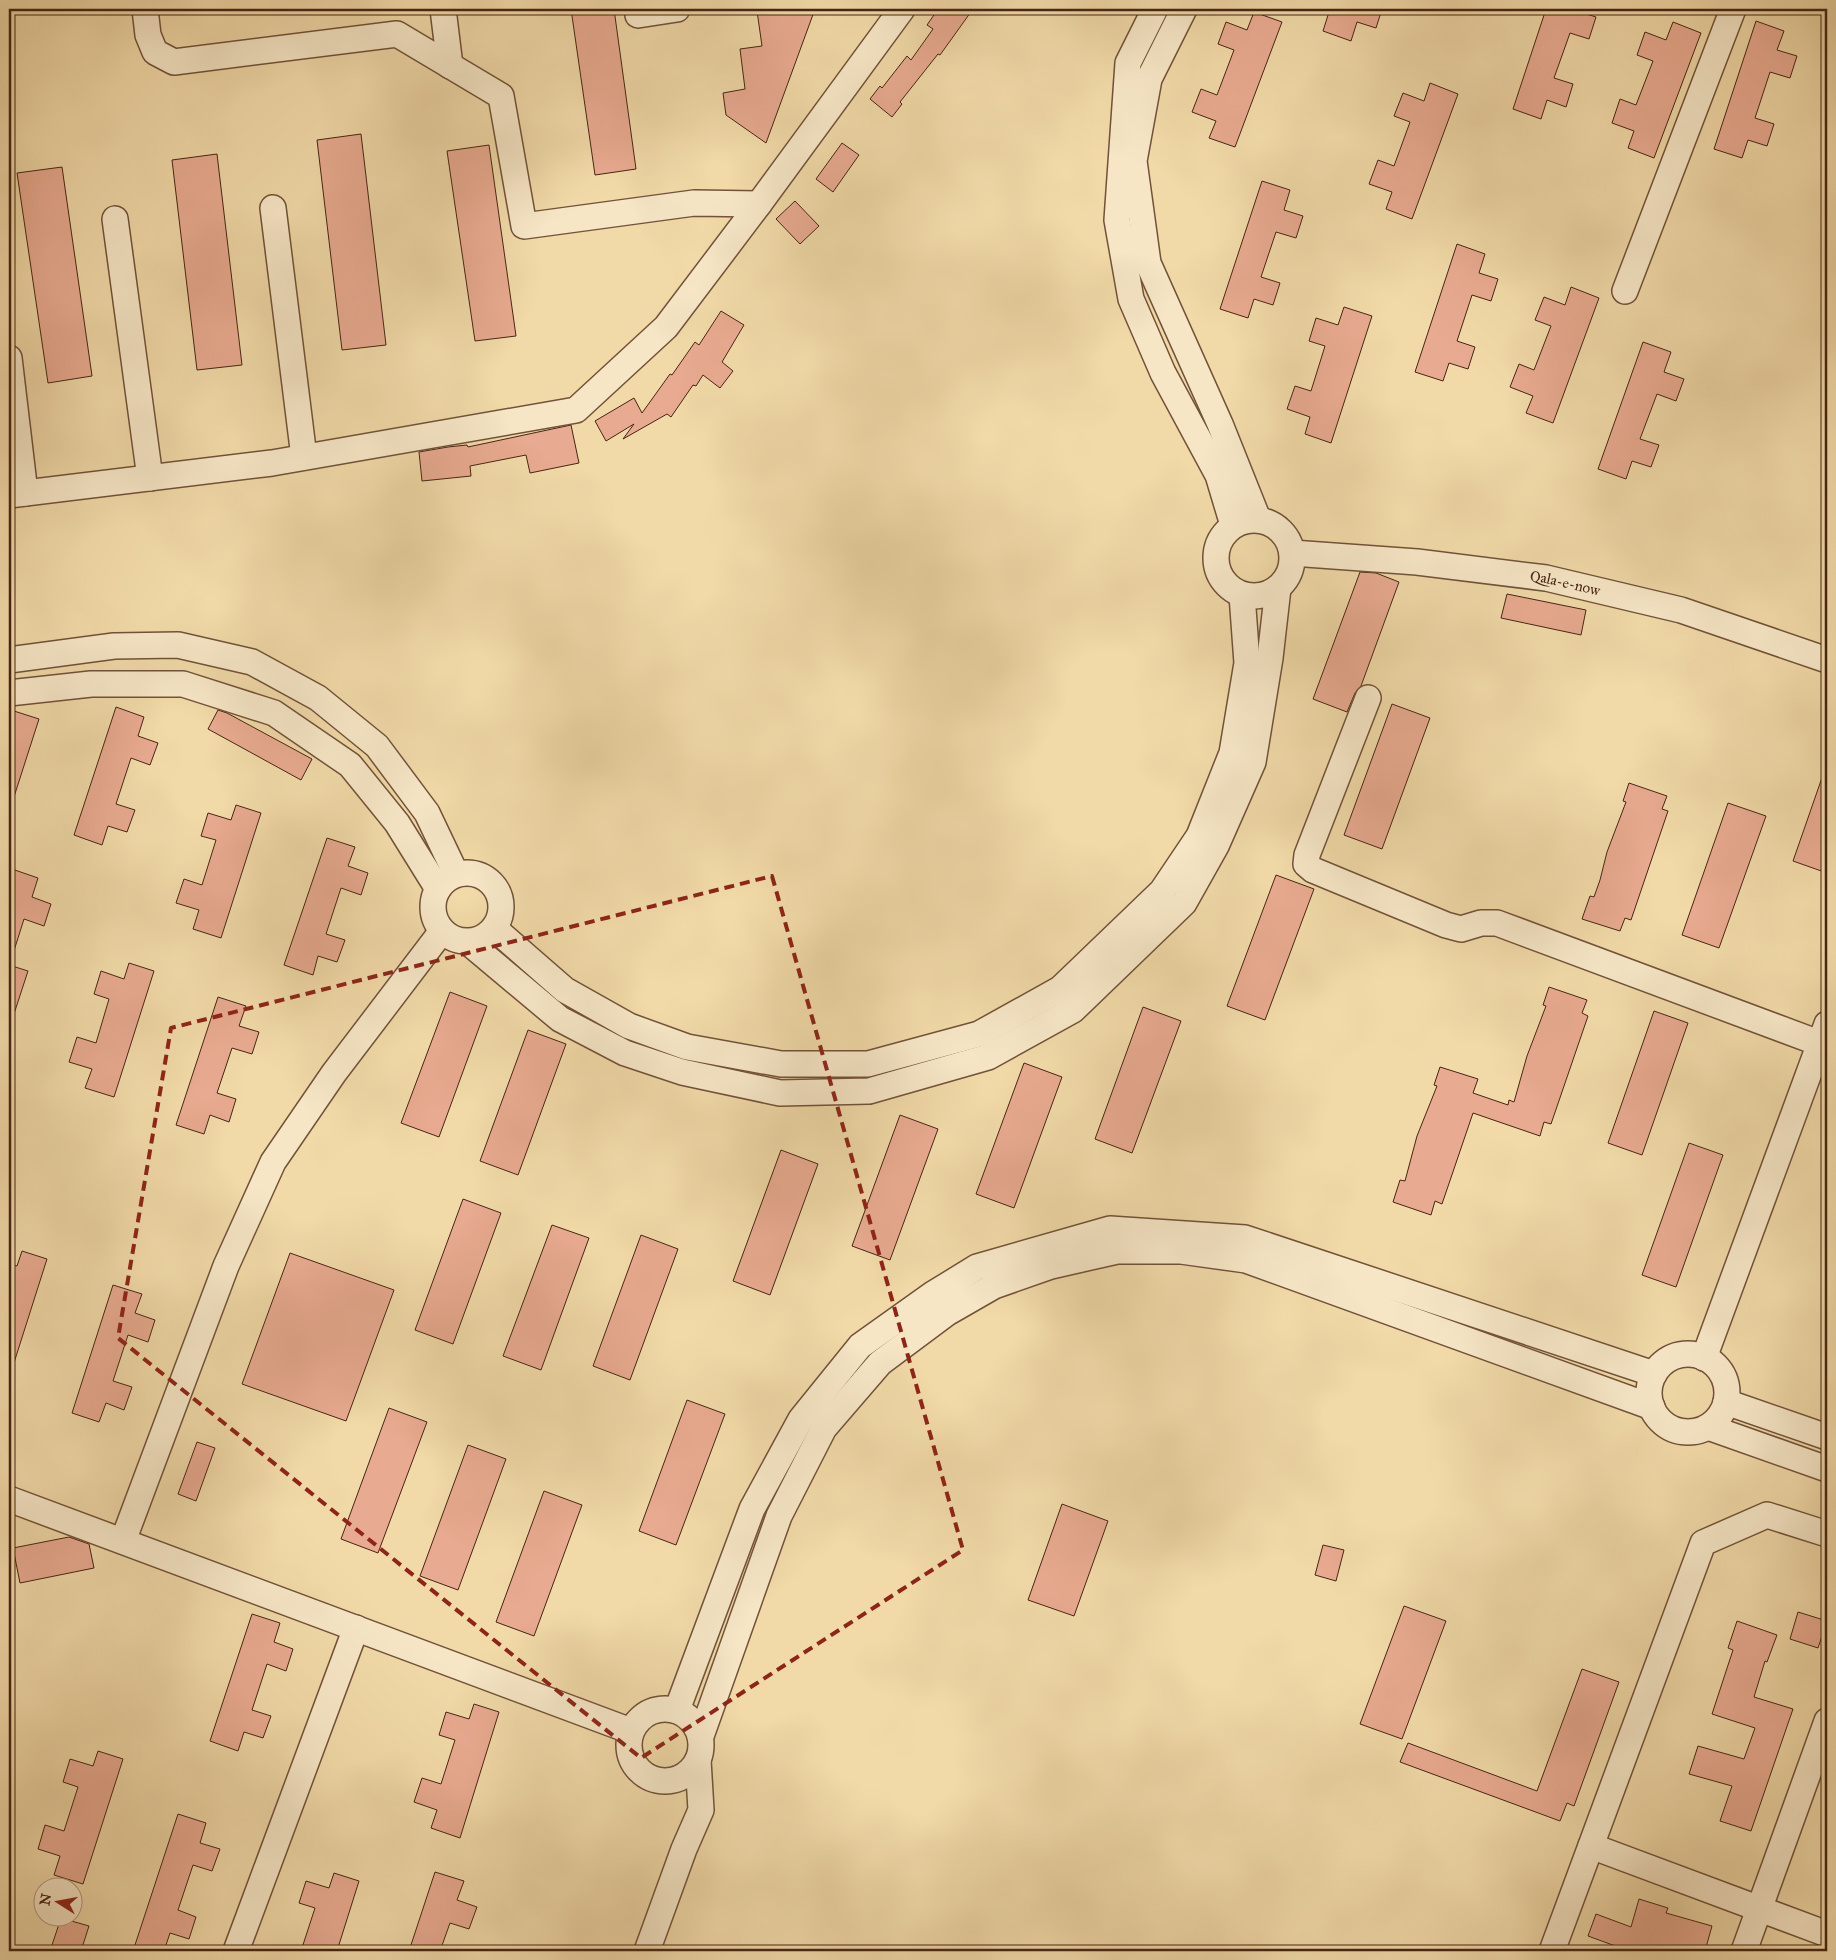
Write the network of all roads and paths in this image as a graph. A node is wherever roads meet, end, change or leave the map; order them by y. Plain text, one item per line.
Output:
1 (145, 9) edge
2 (443, 9) edge
3 (677, 9) edge
4 (902, 9) edge
5 (1155, 9) edge
6 (1184, 9) edge
7 (1733, 9) edge
8 (638, 16) dead end
9 (450, 66) junction
10 (760, 204) junction
11 (273, 208) dead end
12 (115, 219) dead end
13 (1626, 291) dead end
14 (9, 358) edge
15 (304, 457) junction
16 (150, 478) junction
17 (17, 494) edge
18 (1258, 519) junction
19 (1233, 525) junction
20 (1292, 553) junction
21 (1278, 588) junction
22 (1242, 595) junction
23 (9, 660) edge
24 (1827, 660) edge
25 (9, 693) edge
26 (1368, 698) dead end
27 (447, 882) junction
28 (494, 928) junction
29 (442, 931) junction
30 (468, 942) junction
31 (1825, 1038) edge
32 (1704, 1358) junction
33 (1654, 1374) junction
34 (1726, 1402) junction
35 (1652, 1407) junction
36 (1708, 1427) junction
37 (1827, 1437) edge
38 (1827, 1469) edge
39 (9, 1499) edge
40 (1827, 1534) edge
41 (123, 1541) junction
42 (356, 1628) junction
43 (677, 1710) junction
44 (1827, 1721) edge
45 (631, 1731) junction
46 (700, 1748) junction
47 (1591, 1846) junction
48 (1759, 1908) junction
49 (1827, 1934) edge
50 (236, 1951) edge
51 (647, 1951) edge
52 (1552, 1951) edge
53 (1744, 1951) edge

1 - 9 street
2 - 9 street
3 - 8 street
4 - 10 street
5 - 19 street
6 - 18 street
7 - 13 street
9 - 10 street
10 - 15 street
11 - 15 street
12 - 16 street
14 - 17 street
15 - 16 street
16 - 17 street
18 - 19 street
18 - 20 street
19 - 22 street
20 - 21 street
20 - 24 street, Qala-e-now
21 - 22 street
21 - 30 street
22 - 28 street
23 - 27 street
25 - 27 street
26 - 31 street
27 - 28 street
27 - 29 street
28 - 30 street
29 - 30 street
29 - 41 street
31 - 32 street
32 - 33 street
32 - 34 street
33 - 35 street
33 - 43 street
34 - 36 street
34 - 37 street
35 - 36 street
35 - 46 street
36 - 38 street
39 - 41 street
40 - 47 street
41 - 42 street
42 - 45 street
42 - 50 street
43 - 45 street
43 - 46 street
44 - 48 street
45 - 46 street
46 - 51 street
47 - 48 street
47 - 52 street
48 - 49 street
48 - 53 street

